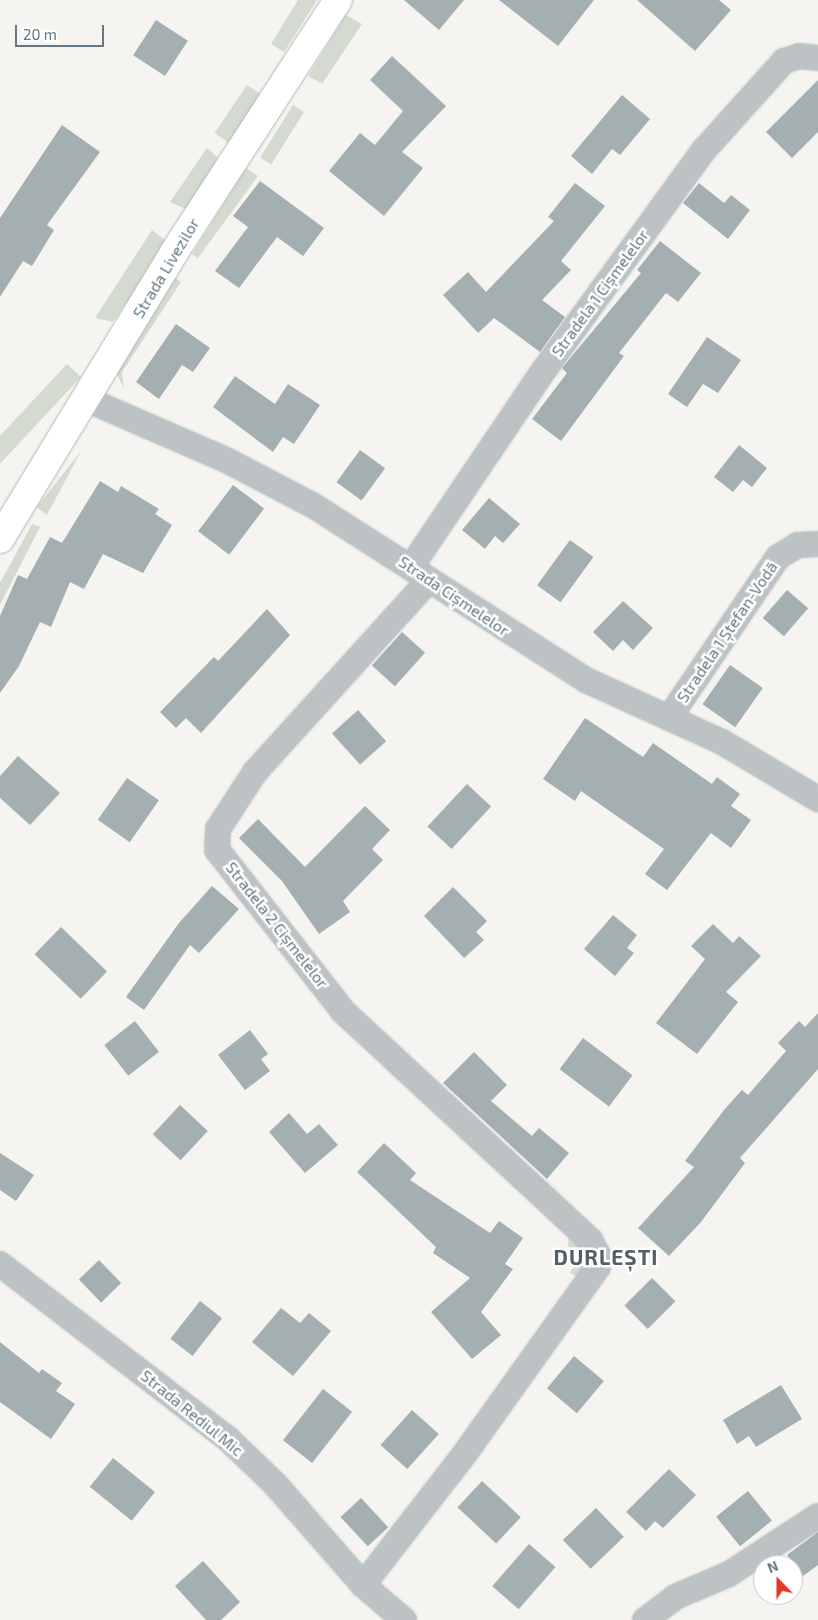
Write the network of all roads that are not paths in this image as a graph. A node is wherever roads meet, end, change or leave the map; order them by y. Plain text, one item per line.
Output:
1 (338, 0) edge
2 (818, 58) edge
3 (88, 400) junction
4 (0, 539) edge
5 (818, 544) edge
6 (420, 573) junction
7 (669, 718) junction
8 (818, 799) edge
9 (0, 1264) edge
10 (818, 1516) edge
11 (363, 1585) junction
12 (404, 1620) edge
13 (645, 1620) edge

1 - 3 street, Strada Livezilor
2 - 6 street, Stradela 1 Cișmelelor
3 - 4 street, Strada Livezilor
3 - 6 street, Strada Cișmelelor
5 - 7 street, Stradela 1 Ștefan-Vodă
6 - 7 street, Strada Cișmelelor
6 - 11 street, Stradela 2 Cișmelelor
7 - 8 street, Strada Cișmelelor
9 - 11 street, Strada Rediul Mic
10 - 13 street
11 - 12 street, Strada Rediul Mic

